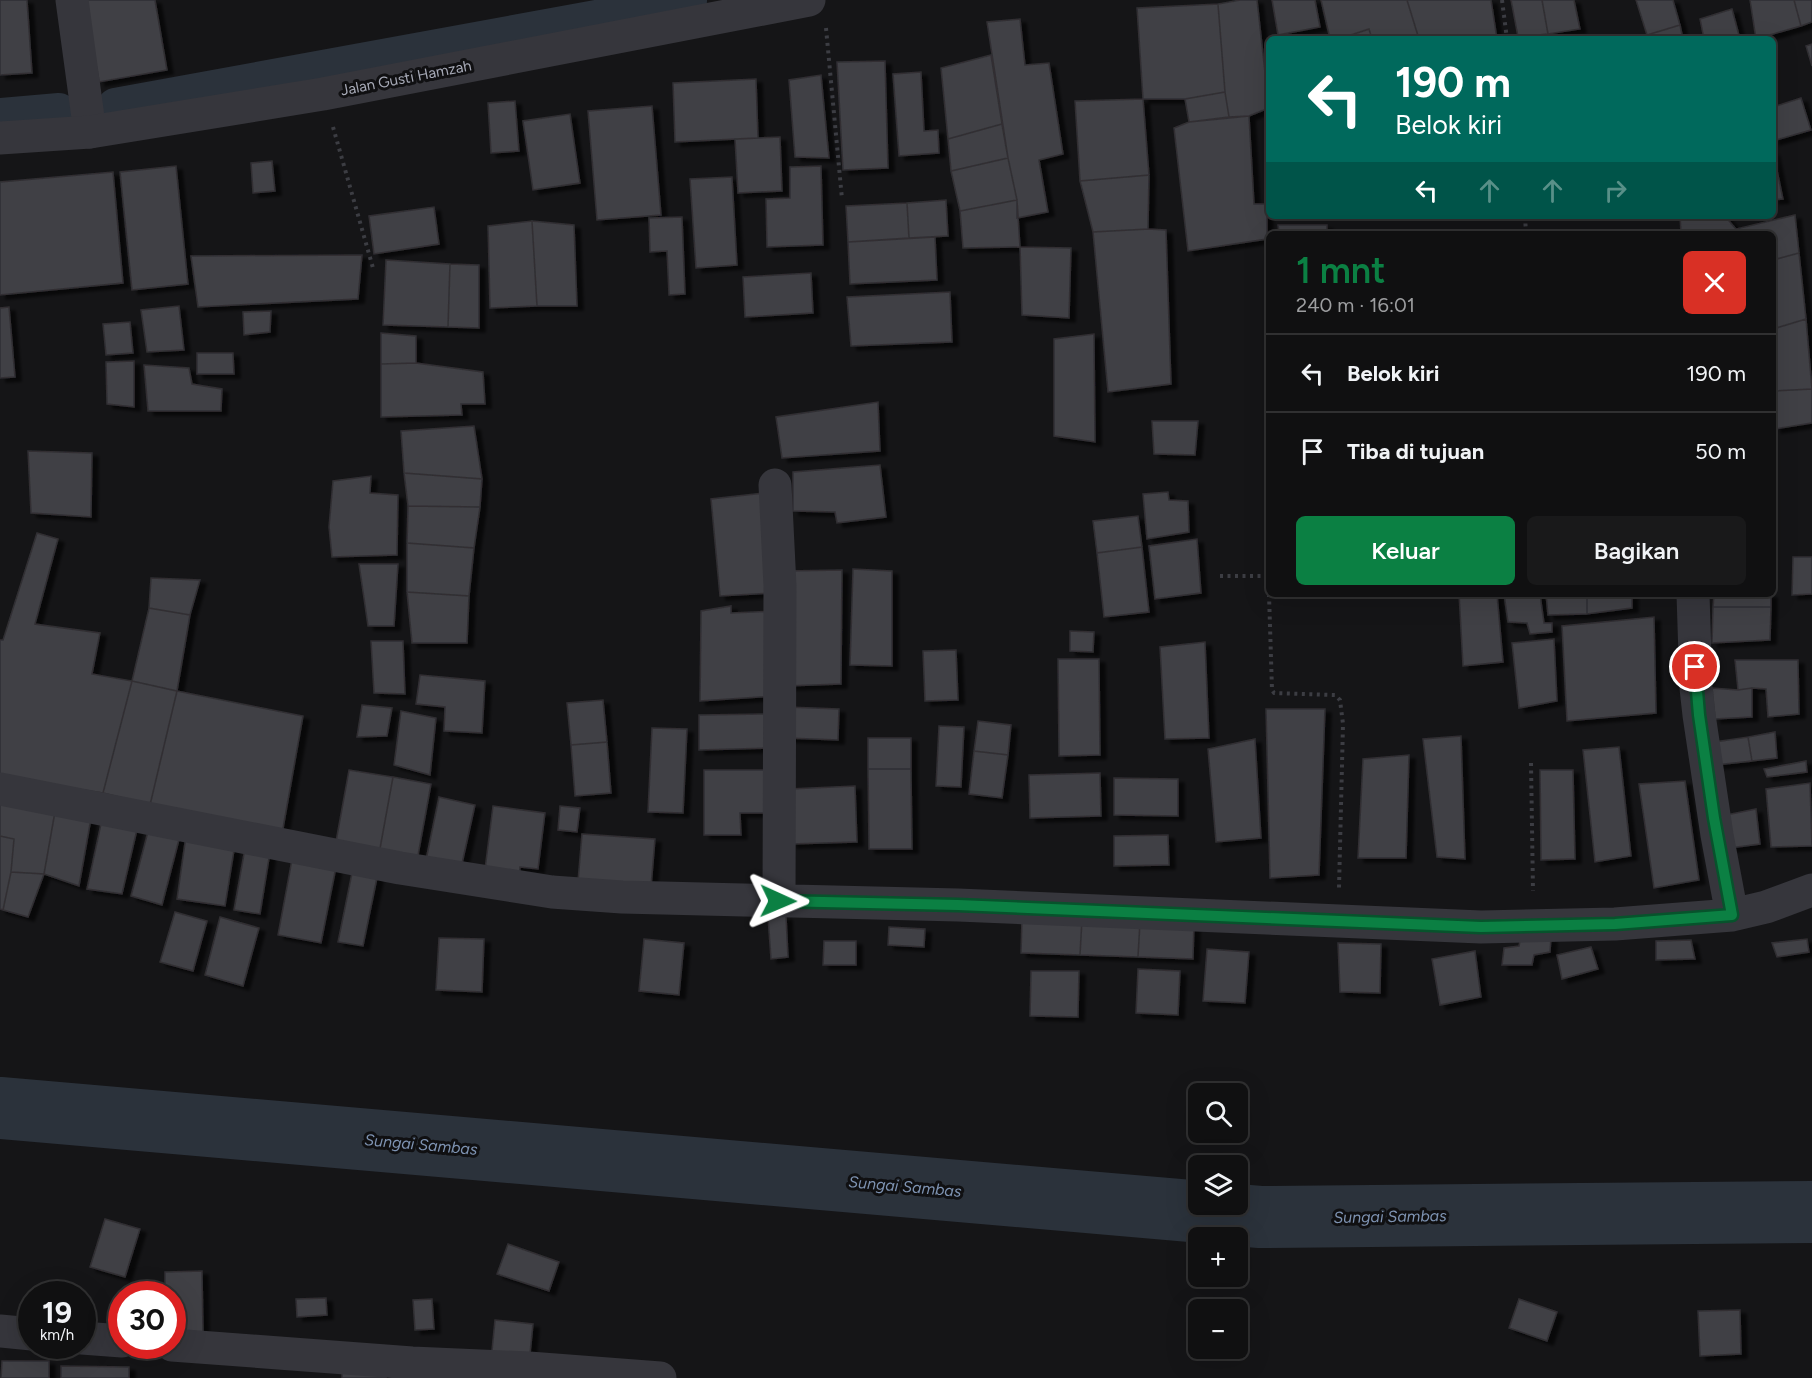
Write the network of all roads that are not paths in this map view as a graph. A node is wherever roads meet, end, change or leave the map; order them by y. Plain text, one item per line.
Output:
1 (72, 0) edge
2 (718, 8) edge
3 (817, 12) edge
4 (90, 132) junction
5 (0, 138) edge
6 (776, 485) dead end
7 (1693, 597) edge
8 (0, 789) edge
9 (1812, 890) edge
10 (778, 901) junction
11 (1732, 915) junction
12 (0, 1331) edge
13 (18, 1333) edge
14 (186, 1346) edge
15 (412, 1371) edge
16 (660, 1378) edge

1 - 4 street
2 - 3 street, Jalan Gusti Hamzah
2 - 4 street, Jalan Gusti Hamzah
4 - 5 street, Jalan Gusti Hamzah
6 - 10 street
7 - 11 street
8 - 10 street
9 - 11 street
10 - 11 street
12 - 13 street
14 - 15 street
15 - 16 street

